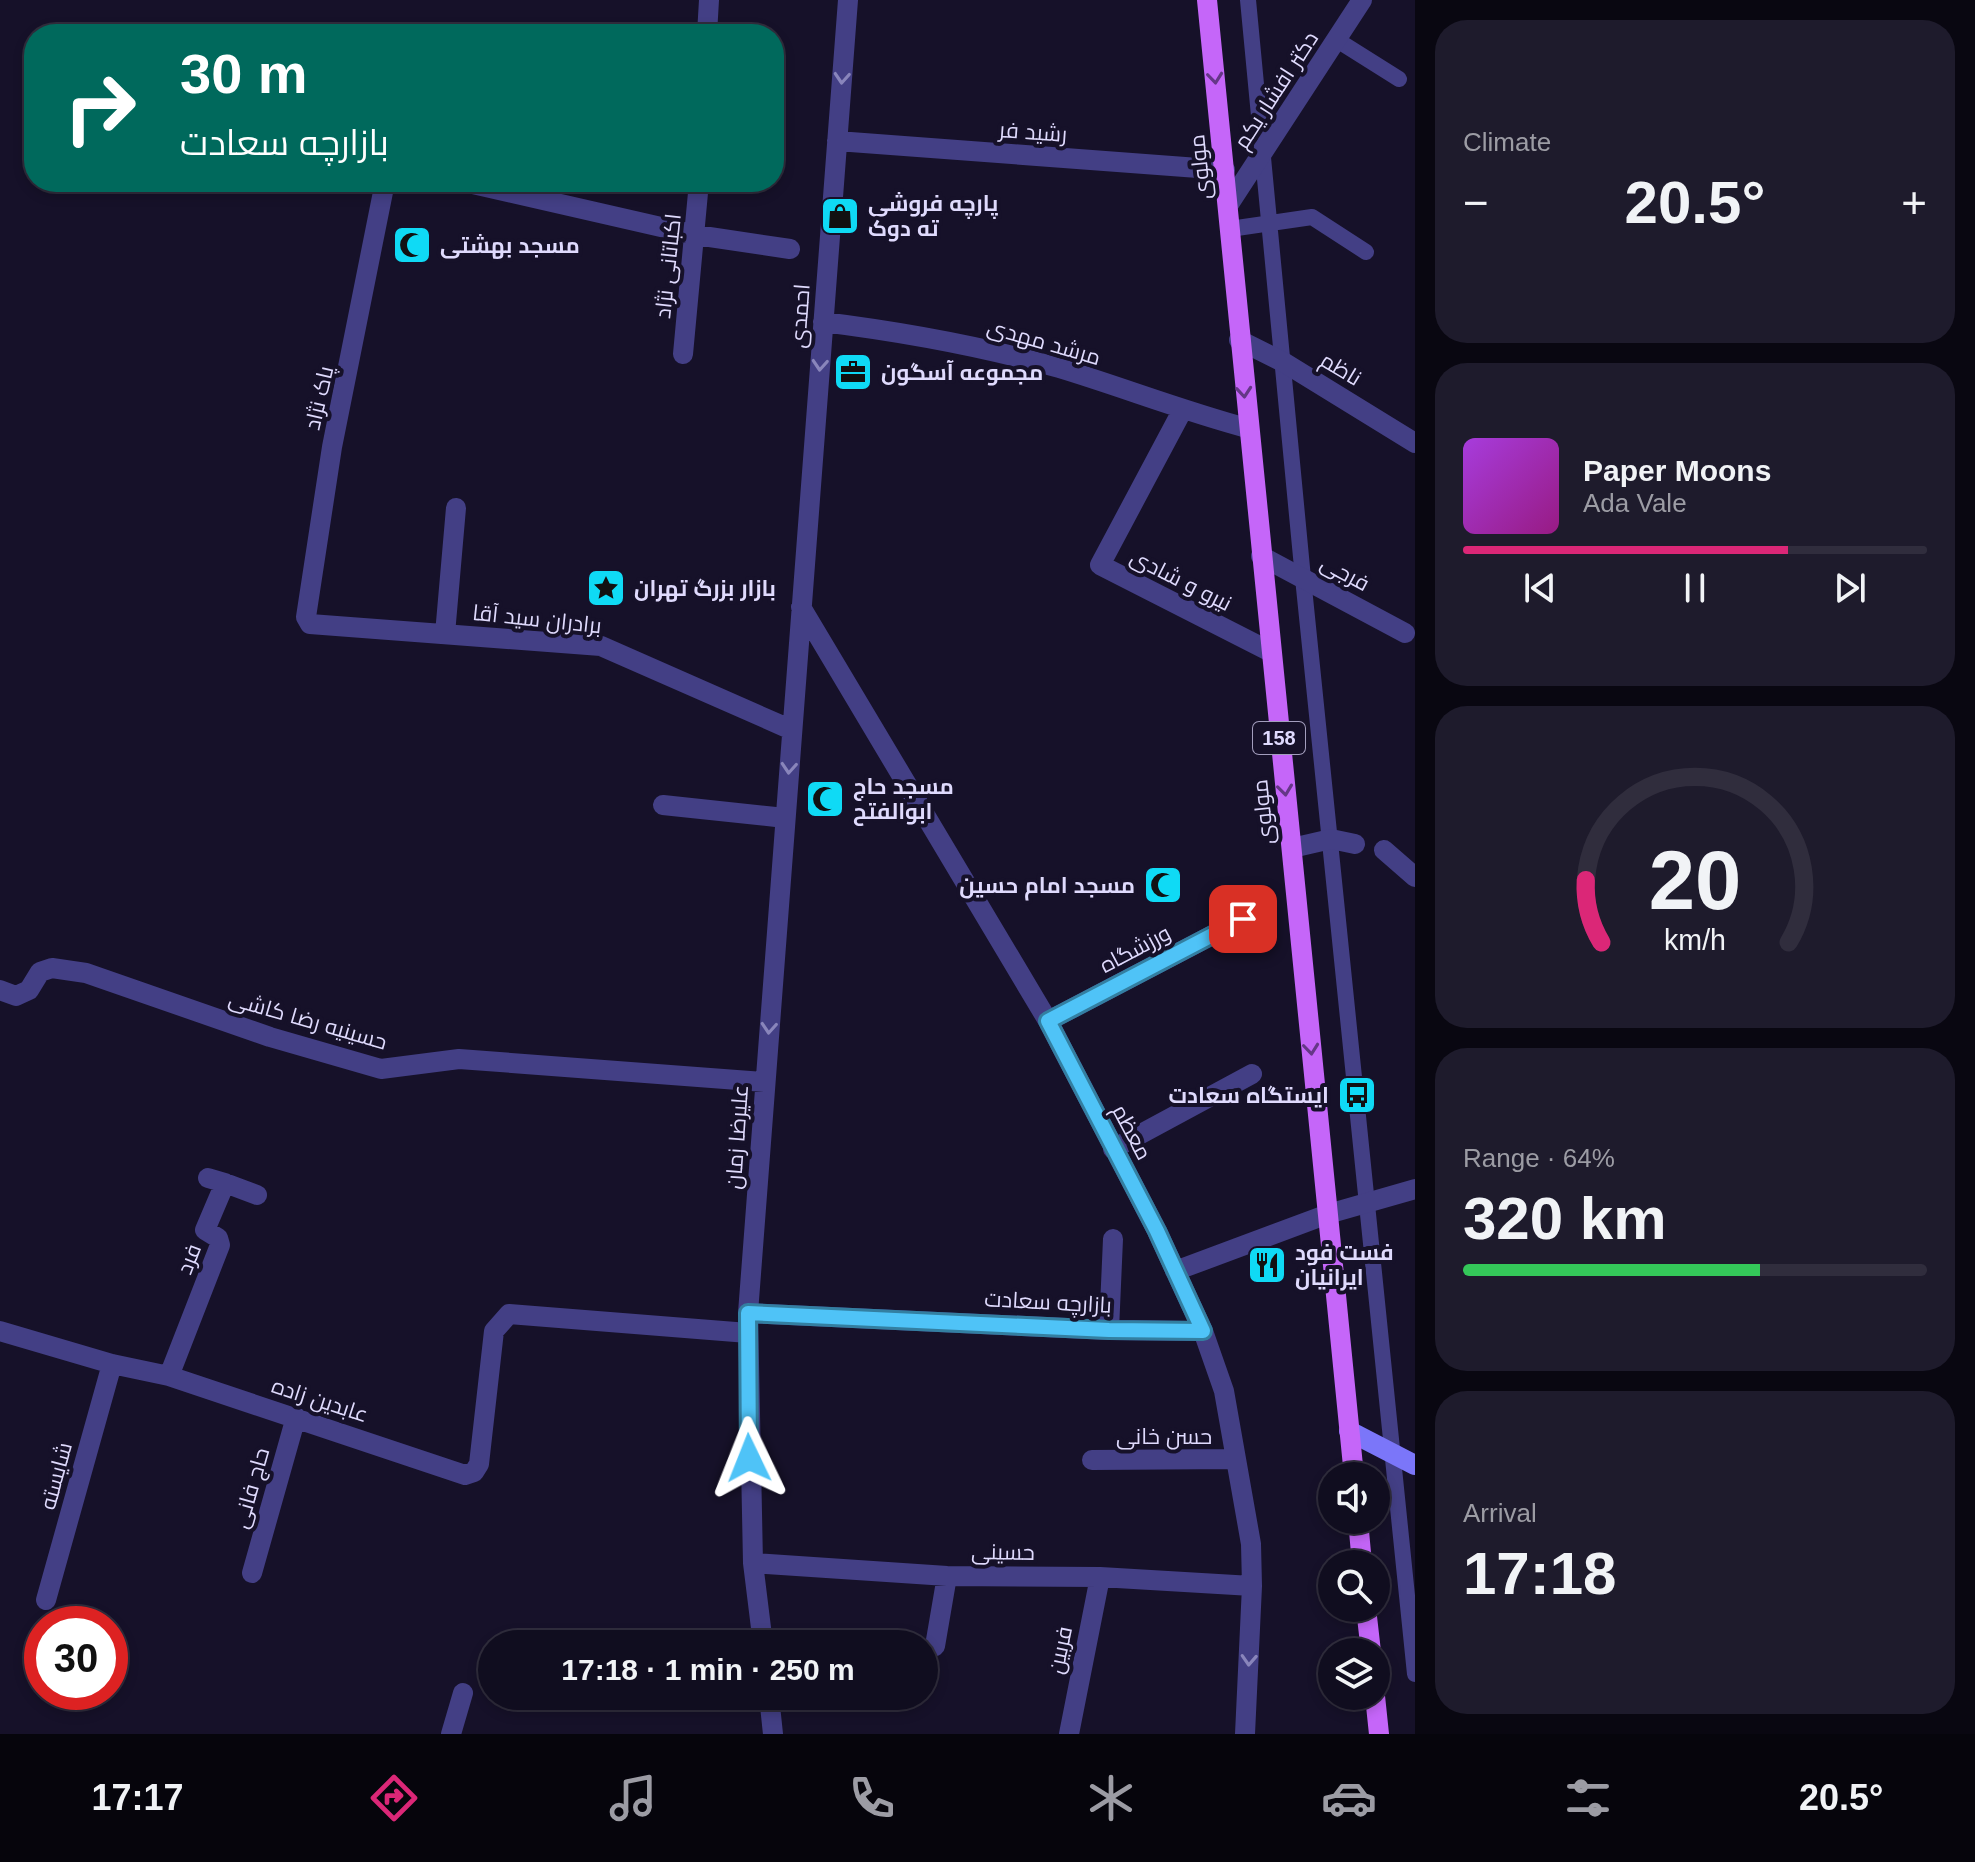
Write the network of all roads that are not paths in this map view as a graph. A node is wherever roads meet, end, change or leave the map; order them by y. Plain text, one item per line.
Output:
1 (709, 0) edge
2 (848, 0) edge
3 (1207, 0) edge
4 (1248, 0) edge
5 (1362, 0) edge
6 (708, 24) edge
7 (1337, 40) junction
8 (1399, 79) dead end
9 (837, 141) junction
10 (1264, 154) junction
11 (1225, 170) junction
12 (383, 192) edge
13 (508, 192) edge
14 (698, 192) edge
15 (1229, 204) junction
16 (1270, 222) junction
17 (1230, 229) junction
18 (696, 235) junction
19 (790, 249) dead end
20 (1366, 252) dead end
21 (823, 322) junction
22 (1239, 340) junction
23 (683, 354) dead end
24 (1285, 363) junction
25 (1182, 411) junction
26 (1247, 428) junction
27 (1415, 443) edge
28 (456, 508) dead end
29 (1261, 556) junction
30 (1303, 578) junction
31 (801, 607) junction
32 (310, 624) joint
33 (1405, 633) dead end
34 (445, 634) junction
35 (799, 635) joint
36 (1269, 651) junction
37 (792, 730) junction
38 (663, 805) dead end
39 (785, 818) junction
40 (1331, 839) junction
41 (1355, 844) dead end
42 (1292, 848) junction
43 (1384, 850) dead end
44 (1415, 877) edge
45 (1243, 919) dead end
46 (0, 990) edge
47 (1048, 1021) junction
48 (1252, 1074) dead end
49 (765, 1082) junction
50 (1113, 1149) junction
51 (1415, 1189) edge
52 (257, 1195) dead end
53 (1368, 1201) junction
54 (1328, 1214) junction
55 (1113, 1239) dead end
56 (1175, 1271) junction
57 (500, 1320) joint
58 (748, 1323) junction
59 (1109, 1330) junction
60 (0, 1331) edge
61 (1203, 1331) junction
62 (112, 1364) junction
63 (169, 1376) junction
64 (296, 1417) junction
65 (1349, 1431) junction
66 (1392, 1453) junction
67 (1236, 1459) junction
68 (1092, 1460) dead end
69 (1352, 1462) edge
70 (1415, 1465) edge
71 (753, 1563) junction
72 (252, 1573) dead end
73 (947, 1576) junction
74 (1100, 1577) junction
75 (1252, 1586) junction
76 (46, 1600) dead end
77 (761, 1630) edge
78 (938, 1630) edge
79 (1415, 1674) edge
80 (463, 1693) dead end
81 (770, 1710) edge
82 (1376, 1710) edge
83 (451, 1734) edge
84 (773, 1734) edge
85 (1069, 1734) edge
86 (1245, 1734) edge
87 (1379, 1734) edge

1 - 6 street
2 -> 9 street, احمدی
3 -> 11 main road, مولوی / 158
4 - 10 lane
5 - 7 street, دکتر افشار یکم
7 - 8 lane
7 - 10 street, دکتر افشار یکم
9 - 11 street, رشید فر
9 - 21 street, احمدی
10 - 15 street, دکتر افشار یکم
10 - 16 lane
11 - 15 main road, مولوی / 158
12 - 32 street, پاک نژاد
13 - 18 street
14 - 18 street, اکباتانی نژاد
15 - 17 main road, مولوی / 158
16 - 17 lane
16 - 20 lane
16 - 24 lane
17 - 22 main road, مولوی / 158
18 - 19 street
18 - 23 street, اکباتانی نژاد
21 - 25 street, مرشد مهدی
21 -> 31 street, احمدی
22 - 24 street, ناظم
22 -> 26 main road, مولوی / 158
24 - 27 street, ناظم
24 - 30 lane
25 - 26 street, مرشد مهدی
25 - 36 street, نیرو و شادی
26 - 29 main road, مولوی / 158
28 - 34 street
29 - 30 street, فرجی
29 - 36 main road, مولوی / 158
30 - 33 street, فرجی
30 - 40 lane
31 - 35 street, احمدی
31 - 47 street, معظم
32 - 34 street, برادران سید آقا
34 - 37 street, برادران سید آقا
35 - 37 street, علیرضا زمان
36 -> 42 main road, مولوی / 158
37 -> 39 street, علیرضا زمان
38 - 39 street
39 -> 49 street, علیرضا زمان
40 - 41 street
40 - 42 street
40 - 53 lane
42 -> 54 main road, مولوی / 158
43 - 44 street
45 - 47 street, ورزشگاه
46 - 49 street, حسینیه رضا کاشی
47 - 50 street, معظم
48 - 50 street
49 - 58 street, علیرضا زمان
50 - 56 street, معظم
51 - 53 street
52 - 63 street, فرد
53 - 54 street
53 - 66 lane
54 - 56 street
54 - 65 main road, مولوی / 158
55 - 59 street
56 - 61 street, معظم
57 - 58 street, بازارچه سعادت
57 - 64 street, عابدین زاده
58 - 59 street, بازارچه سعادت
58 - 71 street, علیرضا زمان
59 - 61 street, بازارچه سعادت
60 - 62 street, عابدین زاده
61 - 67 street, معظم
62 - 63 street, عابدین زاده
62 - 76 street, شایسته
63 - 64 street, عابدین زاده
64 - 72 street, حاج فانی
65 - 66 street
65 - 69 main road, مولوی / 158
66 - 70 street
66 - 79 lane
67 - 68 street, حسن خانی
67 - 75 street, معظم
71 - 73 street, حسینی
71 - 77 street, علیرضا زمان
73 - 74 street, حسینی
73 - 78 street
74 - 75 street, حسینی
74 - 85 street, فربین
75 -> 86 street, معظم
80 - 83 street
81 - 84 street
82 - 87 main road

